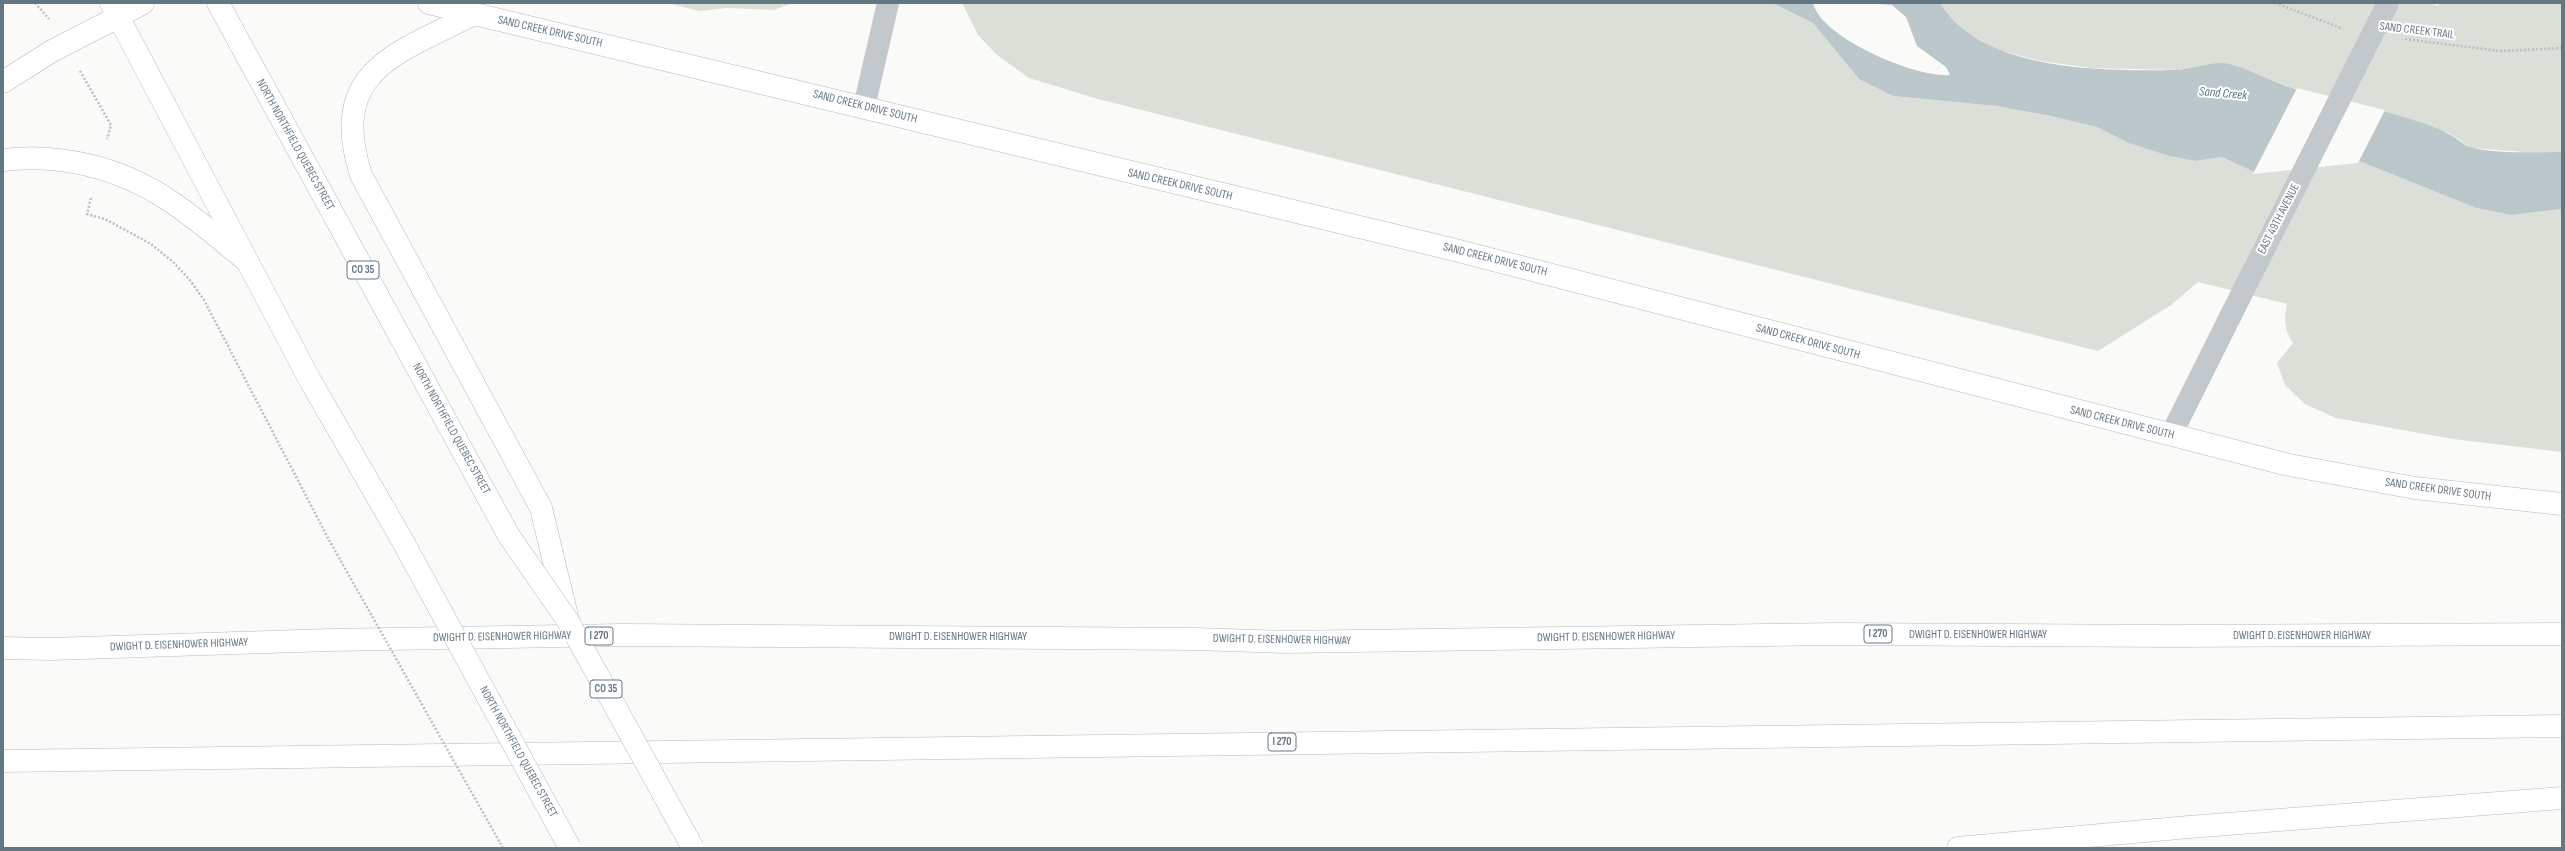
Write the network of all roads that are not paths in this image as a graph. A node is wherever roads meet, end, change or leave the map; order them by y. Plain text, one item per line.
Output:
1 (143, 3) edge
2 (218, 3) edge
3 (429, 3) edge
4 (888, 3) edge
5 (2388, 3) edge
6 (115, 10) edge
7 (474, 14) junction
8 (3, 82) edge
9 (864, 107) junction
10 (3, 160) edge
11 (247, 260) junction
12 (2171, 435) junction
13 (2562, 504) edge
14 (568, 621) junction
15 (2562, 634) edge
16 (3, 648) edge
17 (2562, 726) edge
18 (3, 761) edge
19 (2562, 798) edge
20 (570, 848) edge
21 (693, 848) edge
22 (1958, 848) edge

1 - 6 main road
2 - 14 main road, NORTH NORTHFIELD QUEBEC STREET / CO 35, bridge
3 - 7 main road, SAND CREEK DRIVE SOUTH
4 - 9 street
5 - 12 street, EAST 49TH AVENUE, bridge
6 - 8 main road
6 - 11 main road, NORTH NORTHFIELD QUEBEC STREET
7 - 9 main road, SAND CREEK DRIVE SOUTH
7 - 14 main road
9 - 12 main road, SAND CREEK DRIVE SOUTH
10 - 11 main road
11 - 20 main road, NORTH NORTHFIELD QUEBEC STREET, bridge
12 - 13 main road, SAND CREEK DRIVE SOUTH
14 - 21 main road, NORTH NORTHFIELD QUEBEC STREET / CO 35, bridge
15 - 16 main road, DWIGHT D. EISENHOWER HIGHWAY / I 270
17 - 18 main road, I 270
19 - 22 main road

